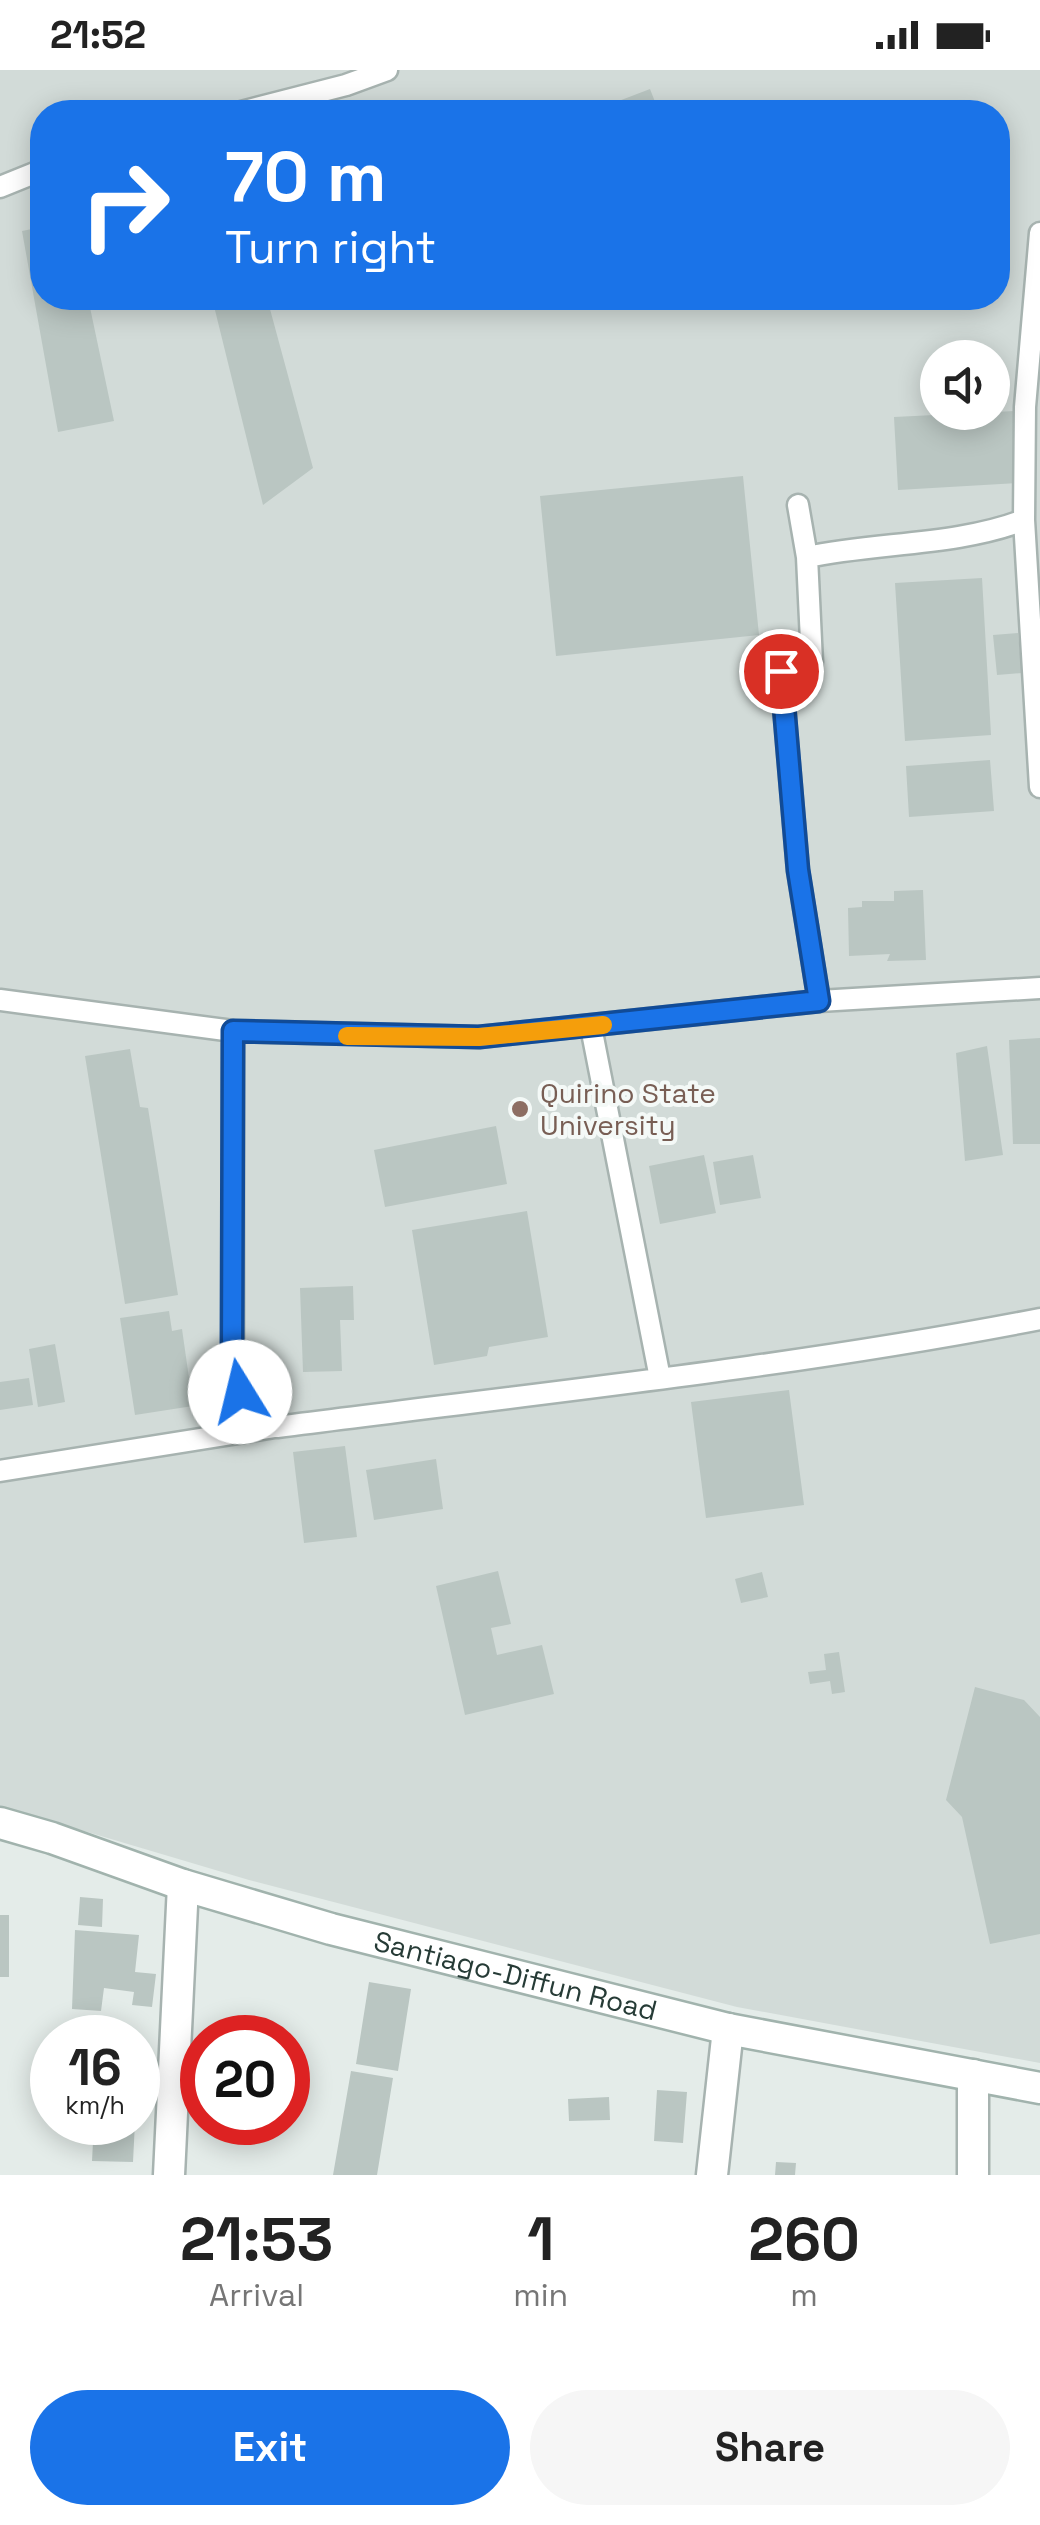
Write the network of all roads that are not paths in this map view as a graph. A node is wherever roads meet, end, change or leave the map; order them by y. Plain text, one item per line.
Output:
1 (387, 70) edge
2 (288, 100) edge
3 (30, 175) edge
4 (0, 188) edge
5 (1040, 233) edge
6 (798, 504) dead end
7 (1024, 520) junction
8 (808, 557) junction
9 (1040, 787) edge
10 (1040, 988) edge
11 (0, 1000) edge
12 (819, 1001) junction
13 (590, 1027) junction
14 (233, 1031) junction
15 (1040, 1319) edge
16 (660, 1378) junction
17 (276, 1427) junction
18 (0, 1471) edge
19 (0, 1824) edge
20 (183, 1885) junction
21 (728, 2029) junction
22 (973, 2075) junction
23 (1040, 2088) edge
24 (169, 2175) edge
25 (712, 2175) edge
26 (973, 2175) edge

1 - 2 lane
3 - 4 lane
5 - 7 lane
6 - 8 lane
7 - 8 lane
7 - 9 lane
8 - 12 lane
10 - 12 lane
11 - 14 lane
12 - 13 lane
13 - 14 lane
13 - 16 lane
14 - 17 lane
15 - 16 lane
16 - 17 lane
17 - 18 lane
19 - 20 main road, Santiago-Diffun Road
20 - 21 main road, Santiago-Diffun Road
20 - 24 main road
21 - 22 main road, Santiago-Diffun Road
21 - 25 main road
22 - 23 main road, Santiago-Diffun Road
22 - 26 main road

